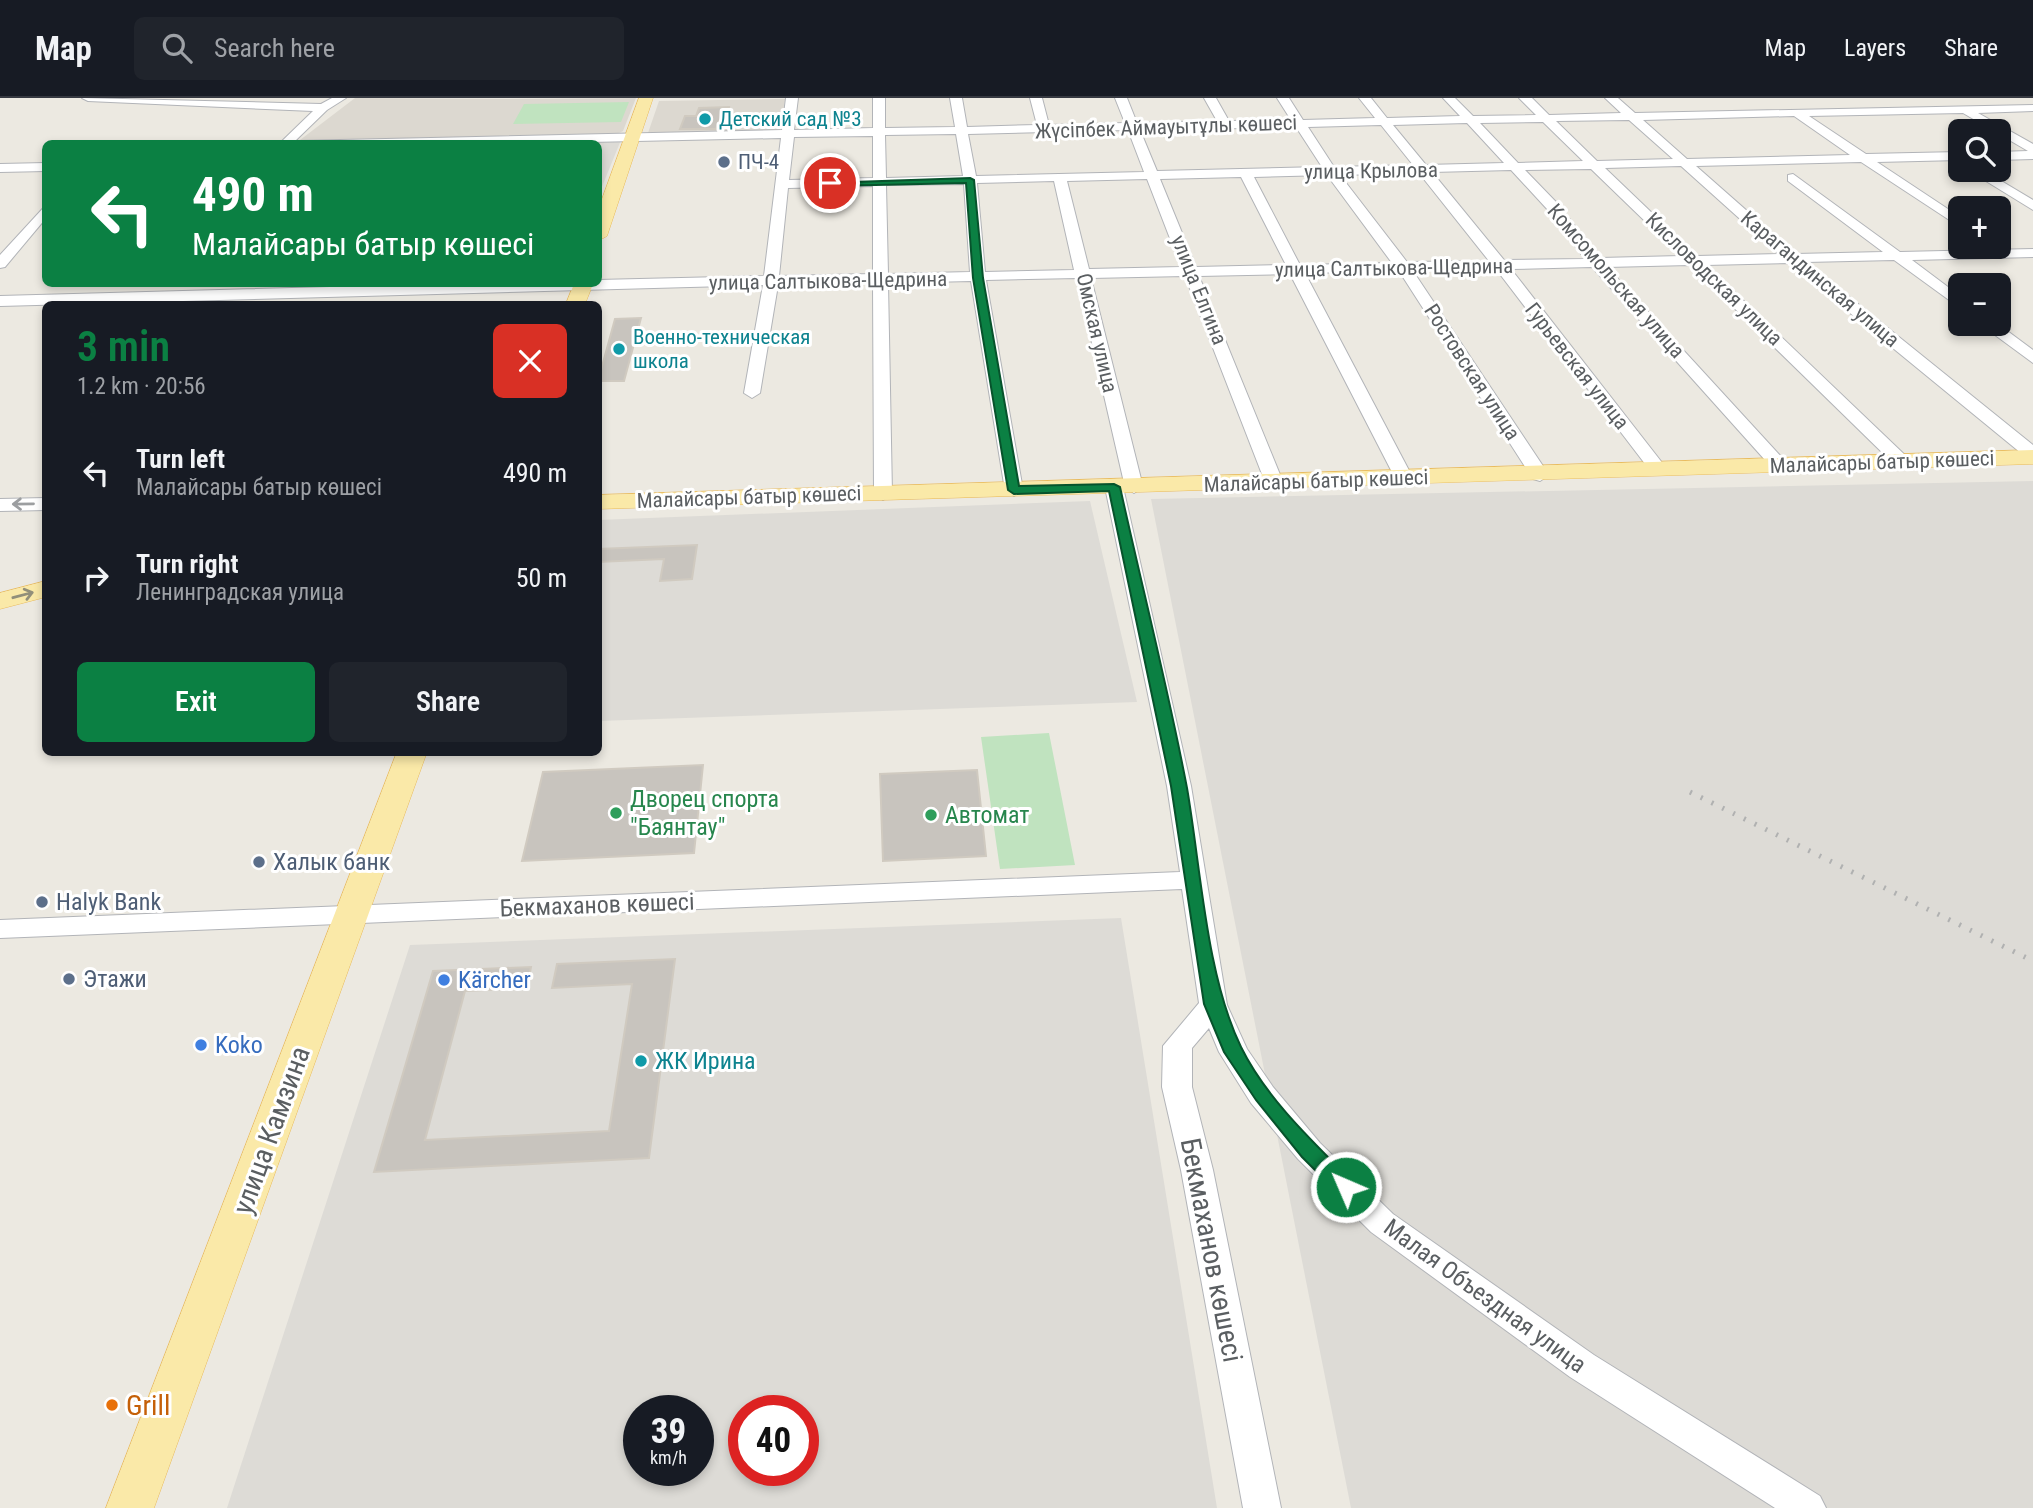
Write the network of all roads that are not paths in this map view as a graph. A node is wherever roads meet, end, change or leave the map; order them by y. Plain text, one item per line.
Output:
1 (88, 98) edge
2 (340, 98) edge
3 (646, 98) edge
4 (792, 98) edge
5 (879, 98) edge
6 (956, 98) edge
7 (1036, 98) edge
8 (1121, 98) edge
9 (1210, 98) edge
10 (1283, 98) edge
11 (1365, 98) edge
12 (1449, 98) edge
13 (1525, 98) edge
14 (1611, 98) edge
15 (1694, 98) edge
16 (1775, 98) edge
17 (1860, 98) edge
18 (1945, 98) edge
19 (2023, 98) edge
20 (2033, 106) edge
21 (323, 108) junction
22 (1966, 110) junction
23 (1883, 112) junction
24 (1797, 113) junction
25 (1717, 115) junction
26 (1633, 116) junction
27 (1546, 118) junction
28 (1981, 119) edge
29 (1470, 120) junction
30 (1384, 121) junction
31 (1298, 123) junction
32 (1225, 125) junction
33 (1133, 128) junction
34 (2011, 129) edge
35 (2022, 129) dead end
36 (1044, 130) junction
37 (961, 132) junction
38 (789, 133) junction
39 (880, 133) junction
40 (631, 136) junction
41 (2011, 137) edge
42 (289, 140) edge
43 (464, 140) edge
44 (2033, 149) edge
45 (2033, 155) edge
46 (2011, 156) edge
47 (1948, 158) edge
48 (1865, 159) junction
49 (1684, 163) junction
50 (42, 167) edge
51 (1597, 167) junction
52 (0, 168) edge
53 (1516, 169) junction
54 (1423, 170) junction
55 (1331, 172) junction
56 (1247, 174) junction
57 (1152, 176) junction
58 (1793, 178) dead end
59 (1060, 179) junction
60 (970, 180) junction
61 (1994, 182) edge
62 (878, 183) junction
63 (782, 184) junction
64 (2033, 205) edge
65 (42, 214) edge
66 (1948, 215) edge
67 (602, 224) edge
68 (2011, 251) edge
69 (1948, 252) edge
70 (2033, 253) edge
71 (1896, 255) junction
72 (1792, 258) junction
73 (2011, 259) edge
74 (1694, 260) junction
75 (1596, 263) junction
76 (0, 264) edge
77 (1500, 265) junction
78 (1403, 267) junction
79 (2023, 267) dead end
80 (1299, 270) junction
81 (1193, 273) junction
82 (1084, 275) junction
83 (978, 278) junction
84 (880, 280) junction
85 (771, 283) junction
86 (580, 292) edge
87 (1948, 294) edge
88 (0, 301) edge
89 (2004, 336) edge
90 (2033, 358) edge
91 (752, 393) dead end
92 (2033, 455) edge
93 (1901, 461) junction
94 (1780, 466) junction
95 (1658, 470) junction
96 (1540, 475) junction
97 (1405, 478) junction
98 (1275, 482) junction
99 (1124, 487) junction
100 (1014, 490) junction
101 (883, 494) junction
102 (602, 502) edge
103 (42, 504) edge
104 (0, 505) edge
105 (42, 567) edge
106 (0, 579) edge
107 (42, 590) edge
108 (0, 601) edge
109 (410, 756) edge
110 (1194, 880) junction
111 (349, 916) junction
112 (0, 929) edge
113 (1213, 1004) junction
114 (130, 1508) edge
115 (1262, 1508) edge
116 (1807, 1508) edge

1 - 21 street
2 - 21 street
3 - 40 main road
4 - 38 street
5 - 39 street
6 - 37 street
7 - 36 street
8 - 33 street, улица Елгина
9 - 32 street
10 - 31 street, Ростовская улица
11 - 30 street, Гурьевская улица
12 - 29 street, Комсомольская улица
13 - 27 street, Кисловодская улица
14 - 26 street, Карагандинская улица
15 - 25 street
16 - 24 street
17 - 23 street
18 - 22 street
19 - 20 street
20 - 22 street, Жүсіпбек Аймауытұлы көшесі
21 - 42 street
22 - 23 street, Жүсіпбек Аймауытұлы көшесі
22 - 28 street
23 - 24 street, Жүсіпбек Аймауытұлы көшесі
24 - 25 street, Жүсіпбек Аймауытұлы көшесі
24 - 48 street
25 - 26 street, Жүсіпбек Аймауытұлы көшесі
26 - 27 street, Жүсіпбек Аймауытұлы көшесі
26 - 49 street, Карагандинская улица
27 - 29 street, Жүсіпбек Аймауытұлы көшесі
27 - 51 street, Кисловодская улица
29 - 30 street, Жүсіпбек Аймауытұлы көшесі
29 - 53 street, Комсомольская улица
30 - 31 street, Жүсіпбек Аймауытұлы көшесі
30 - 54 street, Гурьевская улица
31 - 32 street, Жүсіпбек Аймауытұлы көшесі
31 - 55 street, Ростовская улица
32 - 33 street, Жүсіпбек Аймауытұлы көшесі
33 - 36 street, Жүсіпбек Аймауытұлы көшесі
33 - 57 street, улица Елгина
34 - 35 street
36 - 37 street, Жүсіпбек Аймауытұлы көшесі
37 - 39 street, Жүсіпбек Аймауытұлы көшесі
37 - 60 street
38 - 39 street, Жүсіпбек Аймауытұлы көшесі
38 - 40 street, Жүсіпбек Аймауытұлы көшесі
38 - 63 street
39 - 62 street
40 - 43 street, Жүсіпбек Аймауытұлы көшесі
40 - 67 main road
41 - 44 street
45 - 46 street
47 - 48 street, улица Крылова
48 - 49 street, улица Крылова
48 - 66 street
49 - 51 street, улица Крылова
49 - 72 street, Карагандинская улица
50 - 52 street
51 - 53 street, улица Крылова
51 - 74 street, Кисловодская улица
53 - 54 street, улица Крылова
53 - 75 street, Комсомольская улица
54 - 55 street, улица Крылова
54 - 77 street, Гурьевская улица
55 - 56 street, улица Крылова
55 - 78 street, Ростовская улица
56 - 57 street, улица Крылова
56 - 80 street
57 - 59 street, улица Крылова
57 - 81 street, улица Елгина
58 - 71 street
59 - 60 street, улица Крылова
59 - 82 street, Омская улица
60 - 62 street, улица Крылова
60 - 83 street
61 - 64 street
62 - 63 street, улица Крылова
62 - 84 street
63 - 85 street
65 - 76 street
68 - 70 street, улица Салтыкова-Щедрина
69 - 71 street, улица Салтыкова-Щедрина
71 - 72 street, улица Салтыкова-Щедрина
71 - 87 street
72 - 74 street, улица Салтыкова-Щедрина
72 - 92 street, Карагандинская улица
73 - 79 street
74 - 75 street, улица Салтыкова-Щедрина
74 - 93 street, Кисловодская улица
75 - 77 street, улица Салтыкова-Щедрина
75 - 94 street, Комсомольская улица
77 - 78 street, улица Салтыкова-Щедрина
77 - 95 street, Гурьевская улица
78 - 80 street, улица Салтыкова-Щедрина
78 - 96 street, Ростовская улица
80 - 81 street, улица Салтыкова-Щедрина
80 - 97 street
81 - 82 street, улица Салтыкова-Щедрина
81 - 98 street, улица Елгина
82 - 83 street, улица Салтыкова-Щедрина
82 - 99 street, Омская улица
83 - 84 street, улица Салтыкова-Щедрина
83 - 100 street
84 - 85 street, улица Салтыкова-Щедрина
84 - 101 street
85 - 86 street, улица Салтыкова-Щедрина
85 - 91 street
86 - 88 street, улица Салтыкова-Щедрина
89 - 90 street
92 - 93 main road, Малайсары батыр көшесі
93 - 94 main road, Малайсары батыр көшесі
94 - 95 main road, Малайсары батыр көшесі
95 - 96 main road, Малайсары батыр көшесі
96 - 97 main road, Малайсары батыр көшесі
97 - 98 main road, Малайсары батыр көшесі
98 - 99 main road, Малайсары батыр көшесі
99 - 100 main road, Малайсары батыр көшесі
99 - 110 street, Малая Объездная улица
100 - 101 main road, Малайсары батыр көшесі
101 - 102 main road, Малайсары батыр көшесі
103 -> 104 street
105 - 106 main road
108 -> 107 main road
109 - 111 main road, улица Камзина
110 - 111 street, Бекмаханов көшесі
110 - 113 street, Малая Объездная улица
111 - 112 street, Бекмаханов көшесі
111 - 114 main road, улица Камзина
113 - 115 street, Бекмаханов көшесі
113 - 116 street, Малая Объездная улица

